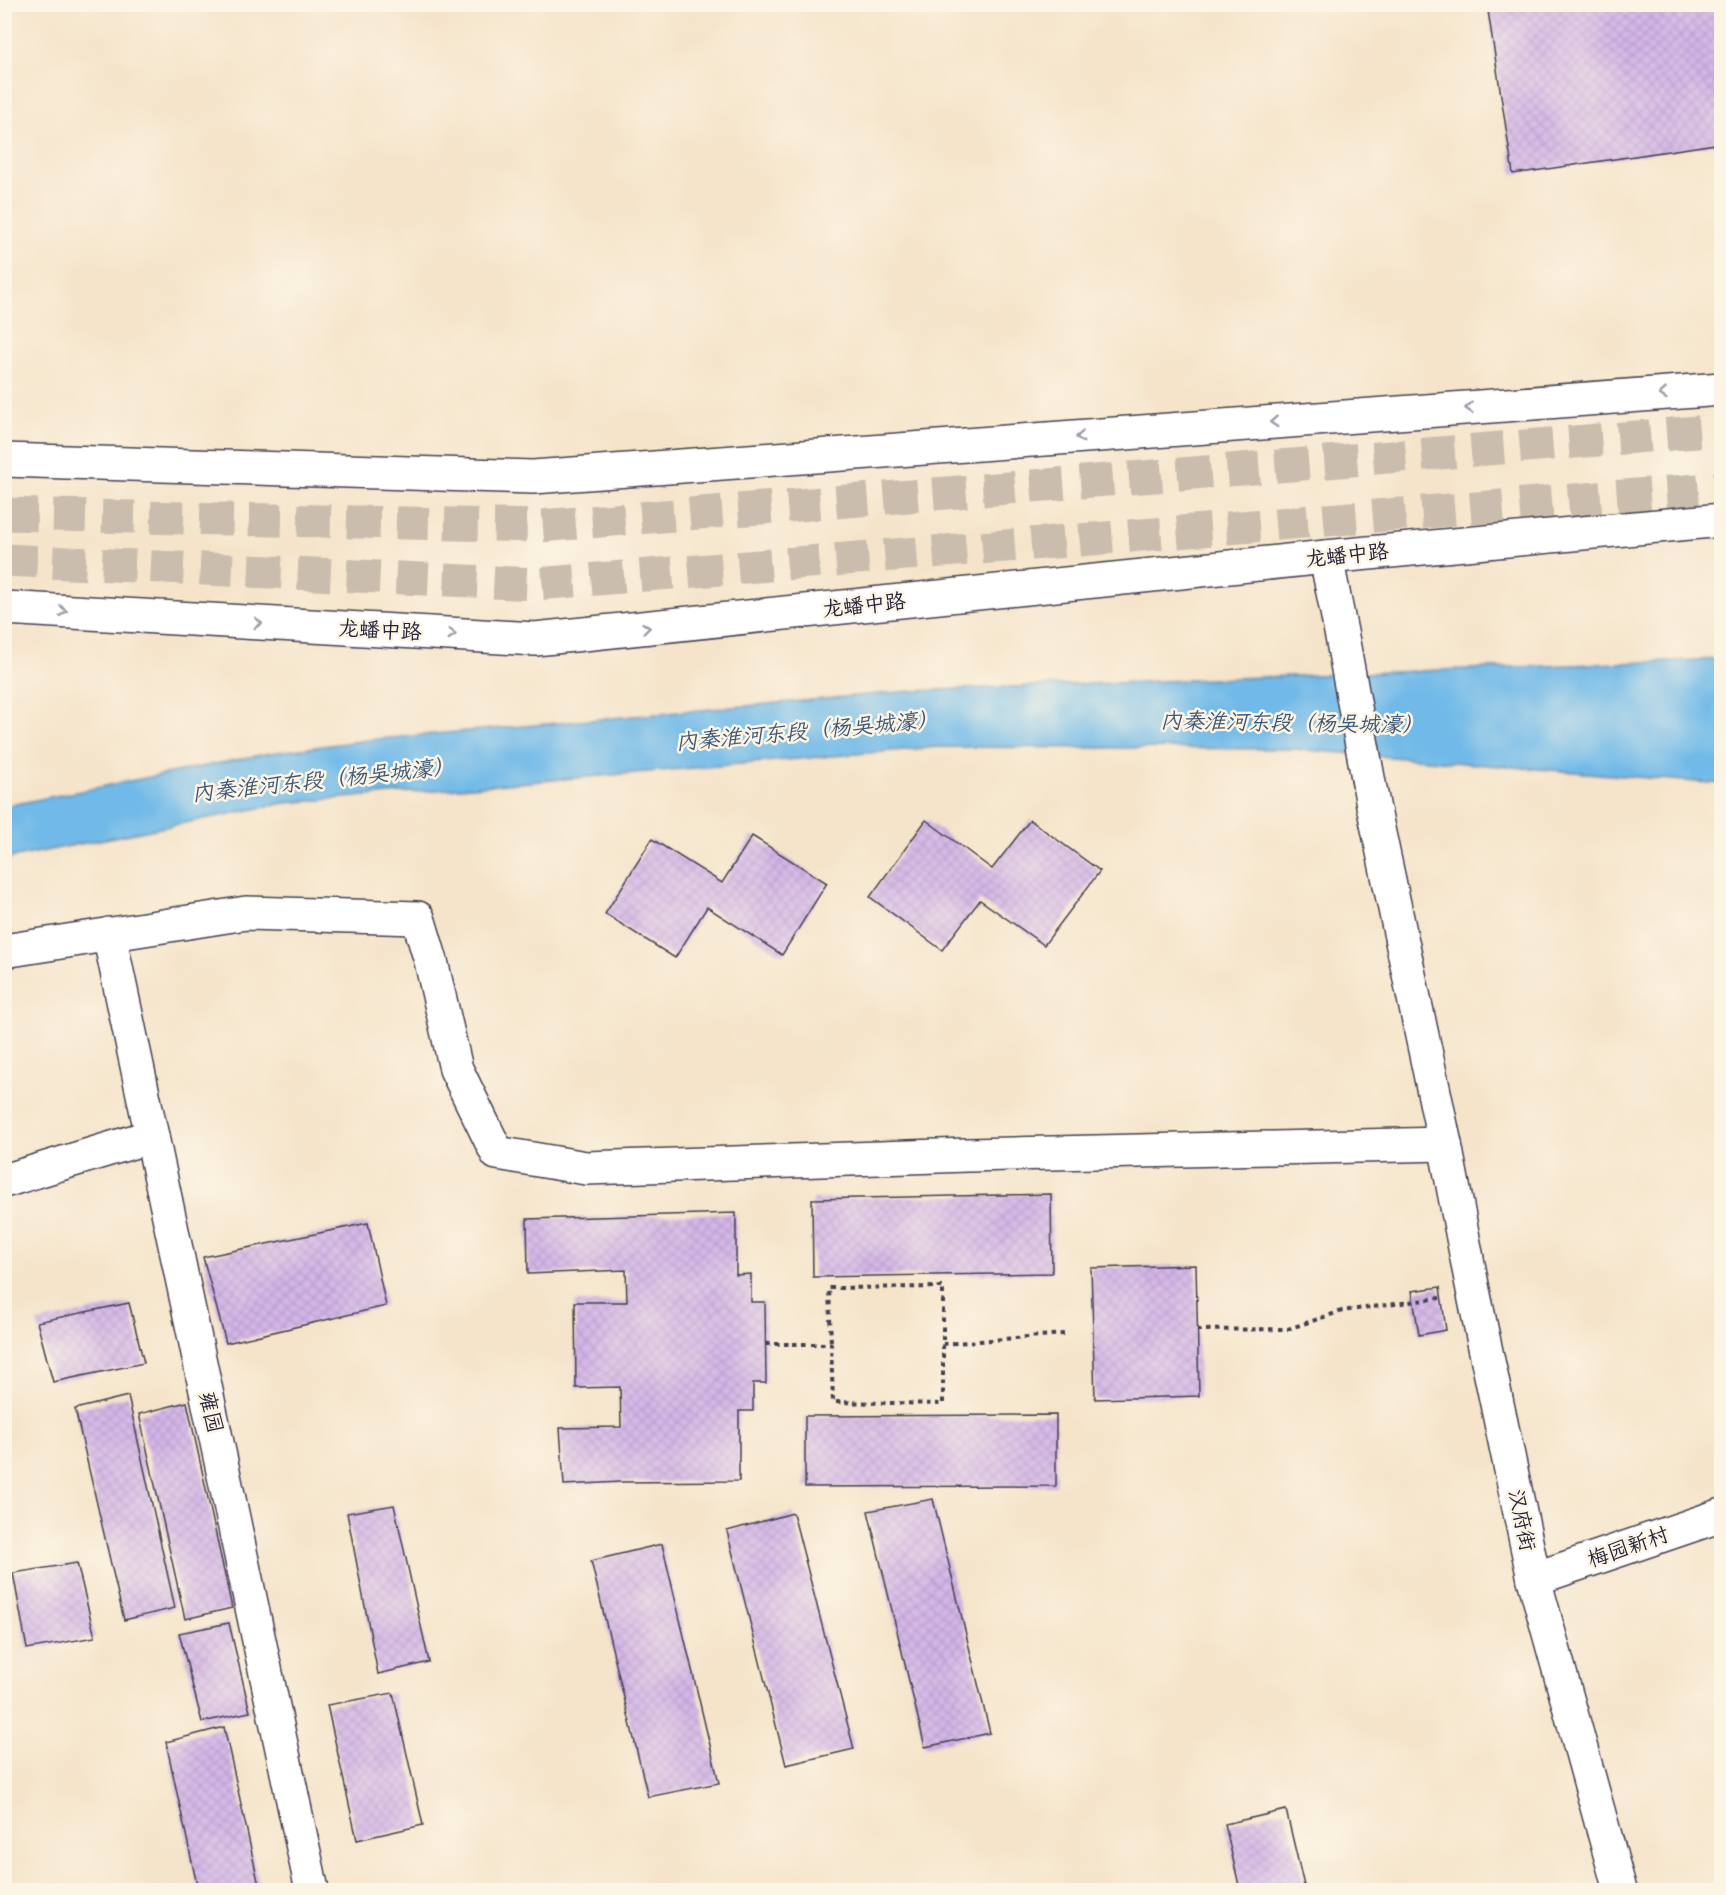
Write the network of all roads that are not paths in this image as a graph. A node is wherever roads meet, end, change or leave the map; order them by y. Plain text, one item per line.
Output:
1 (1722, 389) edge
2 (4, 460) edge
3 (1722, 520) edge
4 (1326, 557) junction
5 (4, 608) edge
6 (109, 934) junction
7 (4, 951) edge
8 (152, 1136) junction
9 (1445, 1144) junction
10 (4, 1181) edge
11 (1722, 1515) edge
12 (1534, 1579) junction
13 (312, 1890) edge
14 (1620, 1890) edge

1 -> 2 street
3 - 4 street, 龙蟠中路
5 -> 4 street, 龙蟠中路
4 - 9 street, 汉府街
6 - 7 street
6 - 8 street, 雍园
6 - 9 street
8 - 10 street
8 - 13 street, 雍园
9 - 12 street, 汉府街
11 - 12 street, 梅园新村
12 - 14 street, 汉府街

